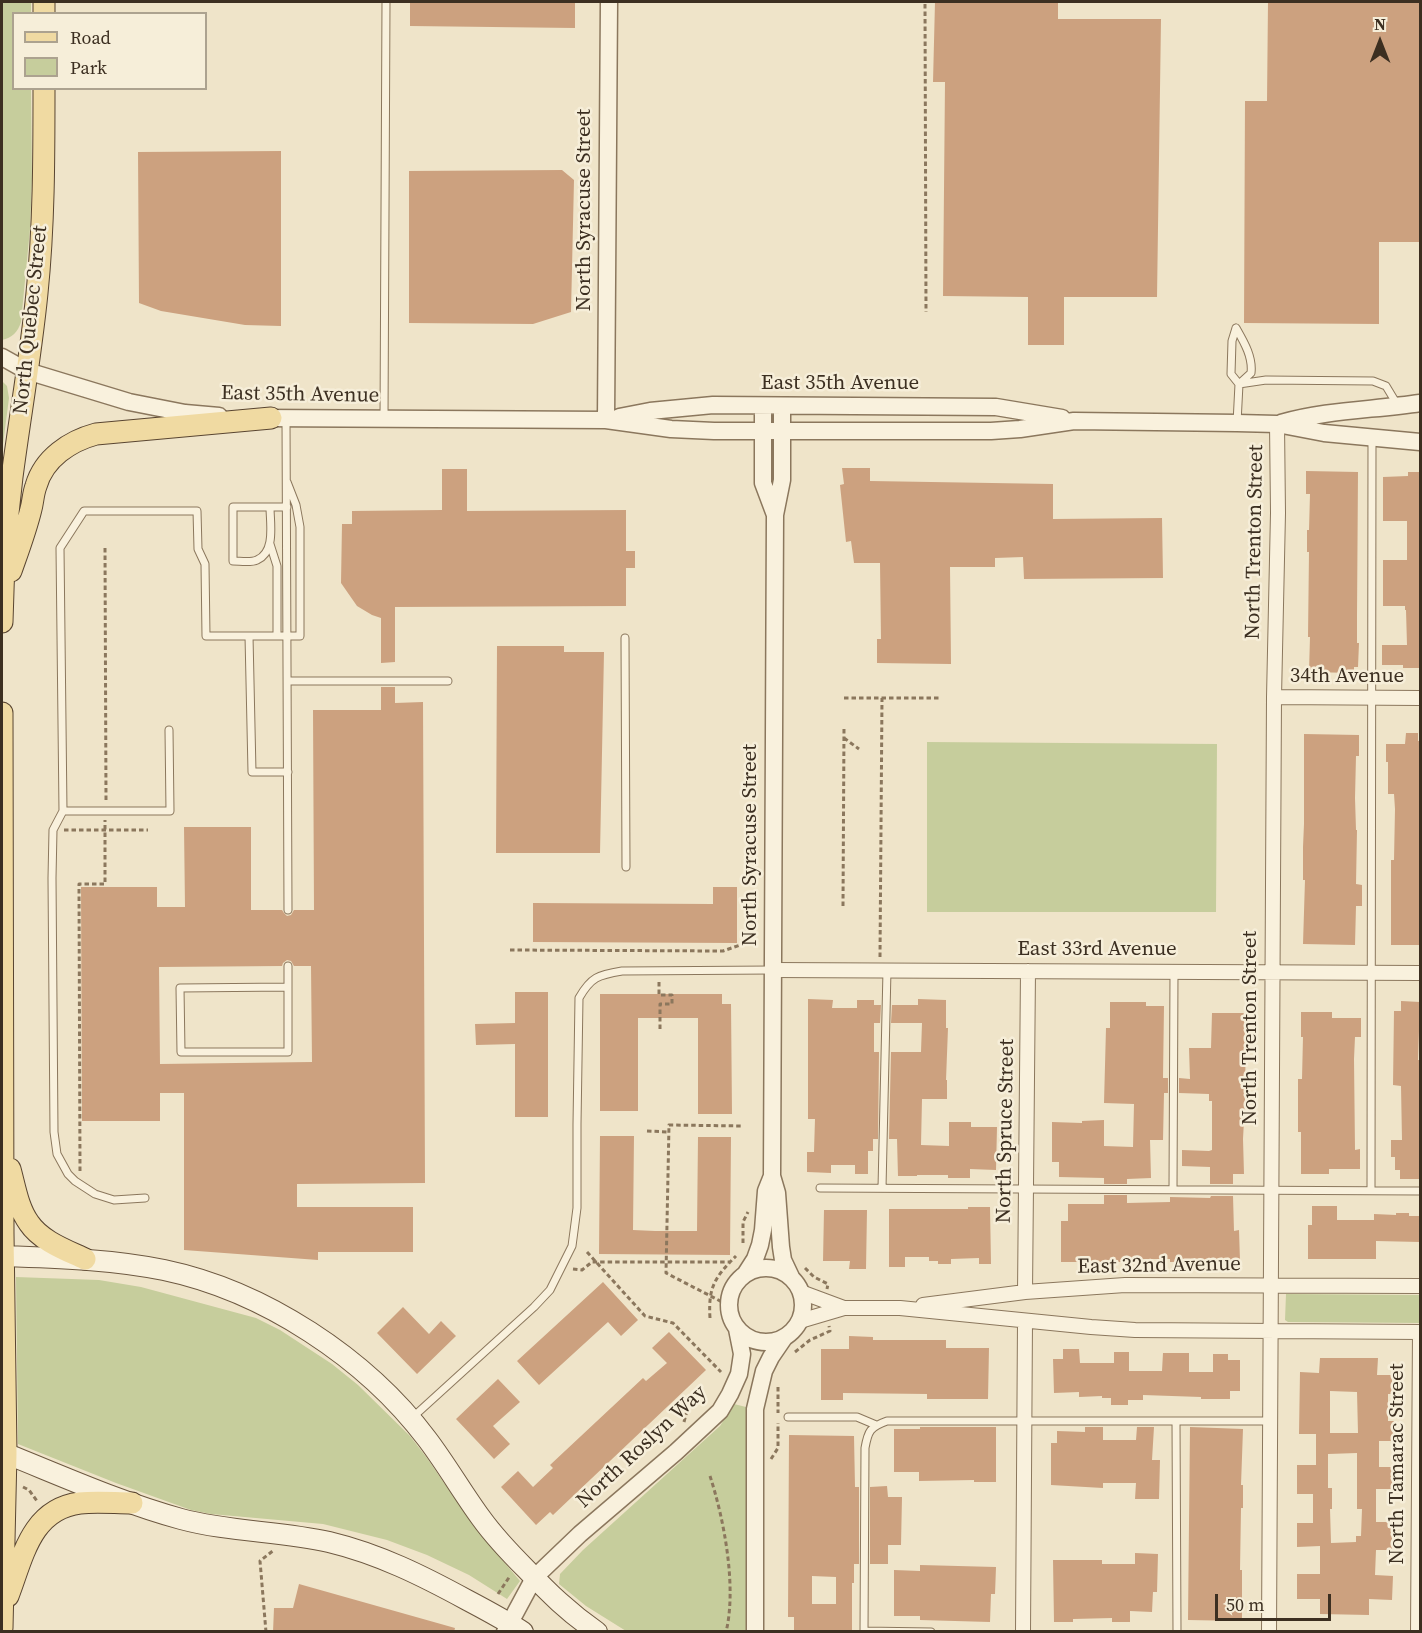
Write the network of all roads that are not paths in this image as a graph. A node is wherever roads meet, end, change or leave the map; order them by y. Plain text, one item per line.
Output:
1 (386, 2) edge
2 (609, 2) edge
3 (44, 90) edge
4 (2, 357) edge
5 (27, 371) junction
6 (1239, 384) junction
7 (1420, 403) edge
8 (763, 406) junction
9 (782, 406) junction
10 (1398, 406) junction
11 (278, 418) junction
12 (384, 419) junction
13 (606, 420) junction
14 (1074, 420) junction
15 (1237, 423) junction
16 (1277, 424) junction
17 (762, 432) junction
18 (783, 432) junction
19 (1372, 438) junction
20 (1420, 442) edge
21 (287, 482) junction
22 (270, 507) junction
23 (287, 507) junction
24 (775, 515) junction
25 (270, 544) junction
26 (2, 600) edge
27 (2, 622) edge
28 (249, 636) junction
29 (277, 636) junction
30 (288, 636) junction
31 (625, 638) dead end
32 (288, 681) junction
33 (448, 681) dead end
34 (1274, 697) junction
35 (1372, 698) junction
36 (1420, 698) edge
37 (2, 713) edge
38 (169, 730) dead end
39 (288, 772) junction
40 (2, 774) edge
41 (63, 811) junction
42 (626, 867) dead end
43 (288, 910) dead end
44 (288, 966) dead end
45 (773, 970) junction
46 (883, 970) junction
47 (1028, 971) junction
48 (1174, 972) junction
49 (1272, 972) junction
50 (1372, 973) junction
51 (1420, 973) edge
52 (288, 987) junction
53 (3, 1140) edge
54 (772, 1176) junction
55 (820, 1188) dead end
56 (882, 1188) junction
57 (1026, 1189) junction
58 (1173, 1189) junction
59 (1271, 1190) junction
60 (1371, 1190) junction
61 (1420, 1191) edge
62 (145, 1198) dead end
63 (2, 1256) edge
64 (85, 1259) junction
65 (746, 1274) junction
66 (790, 1277) junction
67 (1271, 1285) junction
68 (1420, 1286) edge
69 (801, 1292) junction
70 (1025, 1292) junction
71 (844, 1308) junction
72 (900, 1308) junction
73 (800, 1321) junction
74 (1025, 1321) junction
75 (737, 1329) junction
76 (1271, 1330) junction
77 (1420, 1332) edge
78 (784, 1338) junction
79 (3, 1356) edge
80 (788, 1417) dead end
81 (411, 1419) junction
82 (1270, 1420) junction
83 (1024, 1421) junction
84 (1176, 1421) junction
85 (876, 1425) junction
86 (1420, 1426) edge
87 (4, 1453) edge
88 (132, 1503) junction
89 (1420, 1525) edge
90 (534, 1578) junction
91 (2, 1619) edge
92 (512, 1628) edge
93 (864, 1631) edge
94 (597, 1632) edge
95 (755, 1632) edge
96 (931, 1632) edge
97 (1023, 1632) edge
98 (1177, 1632) edge
99 (1269, 1632) edge
100 (1418, 1632) edge

1 - 12 lane
2 - 13 street, North Syracuse Street
3 - 5 main road, North Quebec Street
4 - 5 street, East 35th Avenue
5 - 11 street, East 35th Avenue
5 - 26 main road, North Quebec Street
6 - 6 lane
6 - 10 lane
6 - 15 lane
7 - 10 street, East 35th Avenue
8 - 9 street, East 35th Avenue
8 - 13 street, East 35th Avenue
8 - 17 street, North Syracuse Street
9 - 14 street, East 35th Avenue
9 - 18 street, North Syracuse Street
10 - 16 street, East 35th Avenue
11 - 12 street, East 35th Avenue
11 - 21 lane
11 - 26 main road
12 - 13 street, East 35th Avenue
13 - 17 street, East 35th Avenue
14 - 15 street, East 35th Avenue
14 - 18 street, East 35th Avenue
15 - 16 street, East 35th Avenue
16 - 19 street, East 35th Avenue
16 - 34 street, North Trenton Street
17 - 18 street, East 35th Avenue
17 - 24 street, North Syracuse Street
18 - 24 street, North Syracuse Street
19 - 20 street, East 35th Avenue
19 - 35 lane
21 - 23 lane
21 - 30 lane
22 - 23 lane
22 - 25 lane
22 - 25 lane
23 - 30 lane
24 - 45 street, North Syracuse Street
25 - 29 lane
26 - 27 main road, North Quebec Street
28 - 29 lane
28 - 39 lane
28 - 41 lane
29 - 30 lane
30 - 32 lane
31 - 42 lane
32 - 33 lane
32 - 39 lane
34 - 35 street, 34th Avenue
34 - 49 street, North Trenton Street
35 - 36 street, 34th Avenue
35 - 50 lane
37 - 40 main road
38 - 41 lane
39 - 43 lane
40 - 53 main road
41 - 62 lane
44 - 52 lane
45 - 46 street, East 33rd Avenue
45 - 54 street, North Syracuse Street
45 - 81 lane
46 - 47 street, East 33rd Avenue
46 - 56 lane
47 - 48 street, East 33rd Avenue
47 - 57 street, North Spruce Street
48 - 49 street, East 33rd Avenue
48 - 58 lane
49 - 50 street, East 33rd Avenue
49 - 59 street, North Trenton Street
50 - 51 street, East 33rd Avenue
50 - 60 lane
52 - 52 lane
53 - 63 main road
53 - 64 main road
54 - 65 street, North Syracuse Street
54 - 66 street, North Syracuse Street
55 - 56 lane
56 - 57 lane
57 - 58 lane
57 - 70 street, North Spruce Street
58 - 59 lane
59 - 60 lane
59 - 67 street, North Trenton Street
60 - 61 lane
63 - 64 main road
63 - 79 main road
64 - 81 main road
65 - 66 street
65 - 75 street
66 - 69 street
67 - 68 street, East 32nd Avenue
67 - 70 street, East 32nd Avenue
67 - 76 street, North Trenton Street
69 - 71 street, East 32nd Avenue
69 - 73 street
70 - 72 street, East 32nd Avenue
71 - 72 street, East 32nd Avenue
71 - 73 street, East 32nd Avenue
72 - 74 street, East 32nd Avenue
73 - 78 street
74 - 76 street, East 32nd Avenue
74 - 83 street
75 - 78 street
75 - 90 street, North Roslyn Way
76 - 77 street, East 32nd Avenue
76 - 82 street, North Trenton Street
77 - 86 street, North Tamarac Street
78 - 95 street
79 - 87 main road
80 - 85 lane
81 - 90 main road
82 - 84 lane
82 - 99 street, North Trenton Street
83 - 84 lane
83 - 85 lane
83 - 97 street
84 - 98 lane
85 - 93 lane
86 - 89 street, North Tamarac Street
87 - 88 main road
87 - 91 main road
88 - 91 main road
88 - 92 main road
89 - 100 street, North Tamarac Street
90 - 92 street, North Roslyn Way
90 - 94 main road
93 - 96 lane

